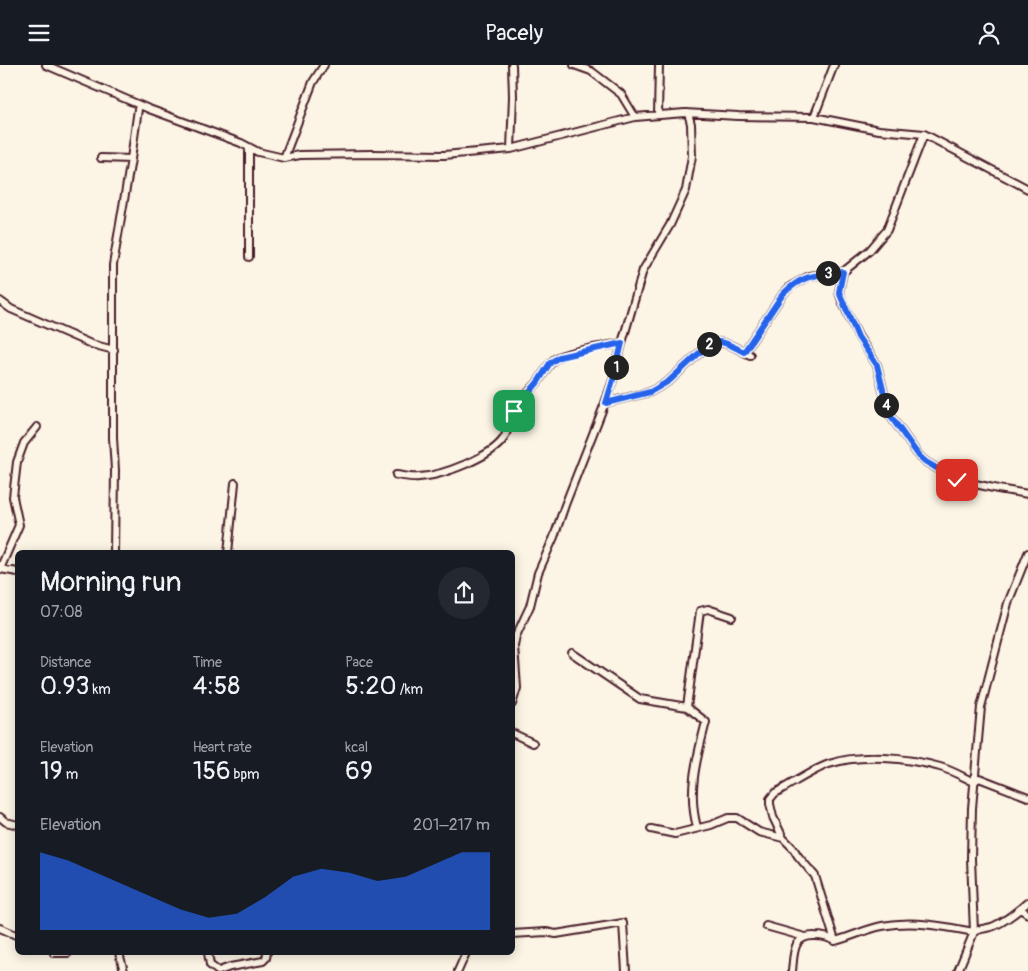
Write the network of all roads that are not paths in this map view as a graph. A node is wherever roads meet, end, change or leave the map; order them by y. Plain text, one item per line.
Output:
1 (46, 65) edge
2 (324, 65) edge
3 (512, 65) edge
4 (574, 65) edge
5 (659, 65) edge
6 (834, 65) edge
7 (131, 99) junction
8 (138, 109) junction
9 (149, 109) junction
10 (688, 113) junction
11 (658, 115) junction
12 (635, 117) junction
13 (814, 117) junction
14 (924, 134) junction
15 (248, 147) junction
16 (511, 149) junction
17 (101, 157) dead end
18 (284, 158) junction
19 (132, 159) junction
20 (1028, 189) edge
21 (249, 257) dead end
22 (843, 272) junction
23 (0, 301) edge
24 (622, 343) junction
25 (114, 349) junction
26 (606, 403) junction
27 (37, 427) dead end
28 (396, 475) dead end
29 (235, 483) dead end
30 (1028, 494) edge
31 (114, 550) edge
32 (228, 550) edge
33 (1028, 553) edge
34 (0, 569) edge
35 (15, 572) edge
36 (732, 617) dead end
37 (515, 641) edge
38 (572, 653) dead end
39 (515, 666) edge
40 (515, 694) edge
41 (687, 707) junction
42 (515, 734) edge
43 (533, 743) dead end
44 (974, 782) junction
45 (1028, 797) edge
46 (0, 817) edge
47 (15, 824) edge
48 (697, 827) junction
49 (651, 829) dead end
50 (783, 838) junction
51 (1028, 902) edge
52 (1020, 909) junction
53 (1028, 914) edge
54 (766, 927) dead end
55 (0, 928) edge
56 (974, 932) junction
57 (515, 934) edge
58 (15, 935) edge
59 (805, 937) junction
60 (835, 941) junction
61 (120, 955) edge
62 (208, 955) edge
63 (267, 955) edge
64 (465, 955) edge
65 (218, 969) edge
66 (124, 971) edge
67 (458, 971) edge
68 (626, 971) edge
69 (792, 971) edge
70 (958, 971) edge

1 - 7 street
2 - 18 street
3 - 16 street
4 - 12 street
5 - 11 street
6 - 13 street
7 - 8 street
7 - 9 street
8 - 9 street
8 - 19 street
9 - 15 street
10 - 11 street
10 - 13 street
10 - 24 street
11 - 12 street
12 - 16 street
13 - 14 street
14 - 20 street
14 - 22 street
15 - 18 street
15 - 21 street
16 - 18 street
17 - 19 street
19 - 25 street
22 - 26 street
22 - 30 street
23 - 25 street
24 - 26 street
24 - 28 street
25 - 31 street
26 - 37 street
27 - 34 street
29 - 32 street
33 - 44 street
34 - 35 street
36 - 41 street
38 - 41 street
39 - 40 street
41 - 48 street
42 - 43 street
44 - 45 street
44 - 50 street
44 - 56 street
46 - 47 street
48 - 49 street
48 - 50 street
50 - 60 street
51 - 52 street
52 - 53 street
52 - 56 street
54 - 59 street
55 - 58 street
56 - 60 street
56 - 70 street
57 - 68 street
59 - 60 street
59 - 69 street
61 - 66 street
62 - 65 street
63 - 65 street
64 - 67 street

